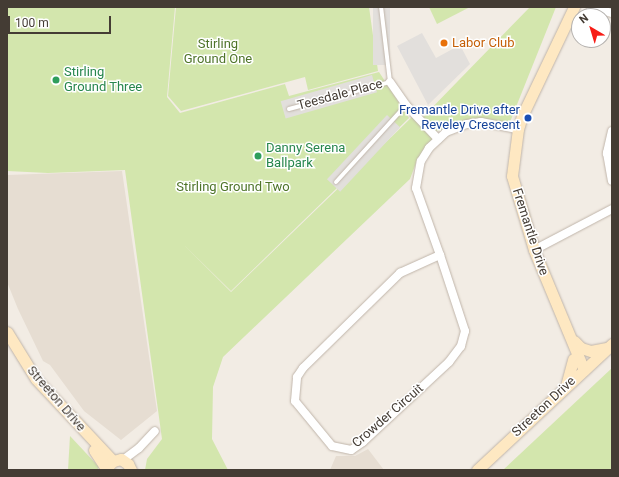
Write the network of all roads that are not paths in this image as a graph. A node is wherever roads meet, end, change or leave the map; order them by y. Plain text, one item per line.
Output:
1 (381, 7) edge
2 (574, 7) edge
3 (591, 7) edge
4 (612, 13) edge
5 (390, 82) junction
6 (406, 105) junction
7 (289, 109) dead end
8 (518, 129) junction
9 (612, 131) edge
10 (438, 139) junction
11 (612, 181) edge
12 (336, 182) dead end
13 (612, 209) edge
14 (534, 250) junction
15 (440, 255) junction
16 (563, 323) junction
17 (7, 332) edge
18 (572, 339) junction
19 (7, 341) edge
20 (610, 346) edge
21 (573, 359) junction
22 (582, 372) junction
23 (565, 388) junction
24 (154, 431) dead end
25 (139, 448) junction
26 (112, 465) edge
27 (131, 470) edge
28 (477, 470) edge

1 - 5 lane, Teesdale Place
2 - 8 main road, Fremantle Drive
3 - 4 street
5 - 6 street, Teesdale Place
5 - 7 lane, Teesdale Place
6 - 10 street, Teesdale Place
6 - 12 lane
8 - 10 street, Crowder Circuit
8 - 14 main road, Fremantle Drive
9 - 11 street
10 - 15 street, Crowder Circuit
13 - 14 street
14 - 16 main road, Fremantle Drive
15 - 15 street, Crowder Circuit
16 - 18 main road, Fremantle Drive
16 - 21 main road, Fremantle Drive
17 - 26 main road, Streeton Drive
18 - 20 main road
18 - 22 main road, Fremantle Drive
19 - 26 main road, Streeton Drive
20 - 22 main road, Streeton Drive
21 - 22 main road, Fremantle Drive
21 - 23 main road
22 - 23 main road, Streeton Drive
23 - 28 main road, Streeton Drive
24 - 25 street
25 - 26 street
25 - 27 street
26 - 27 main road

